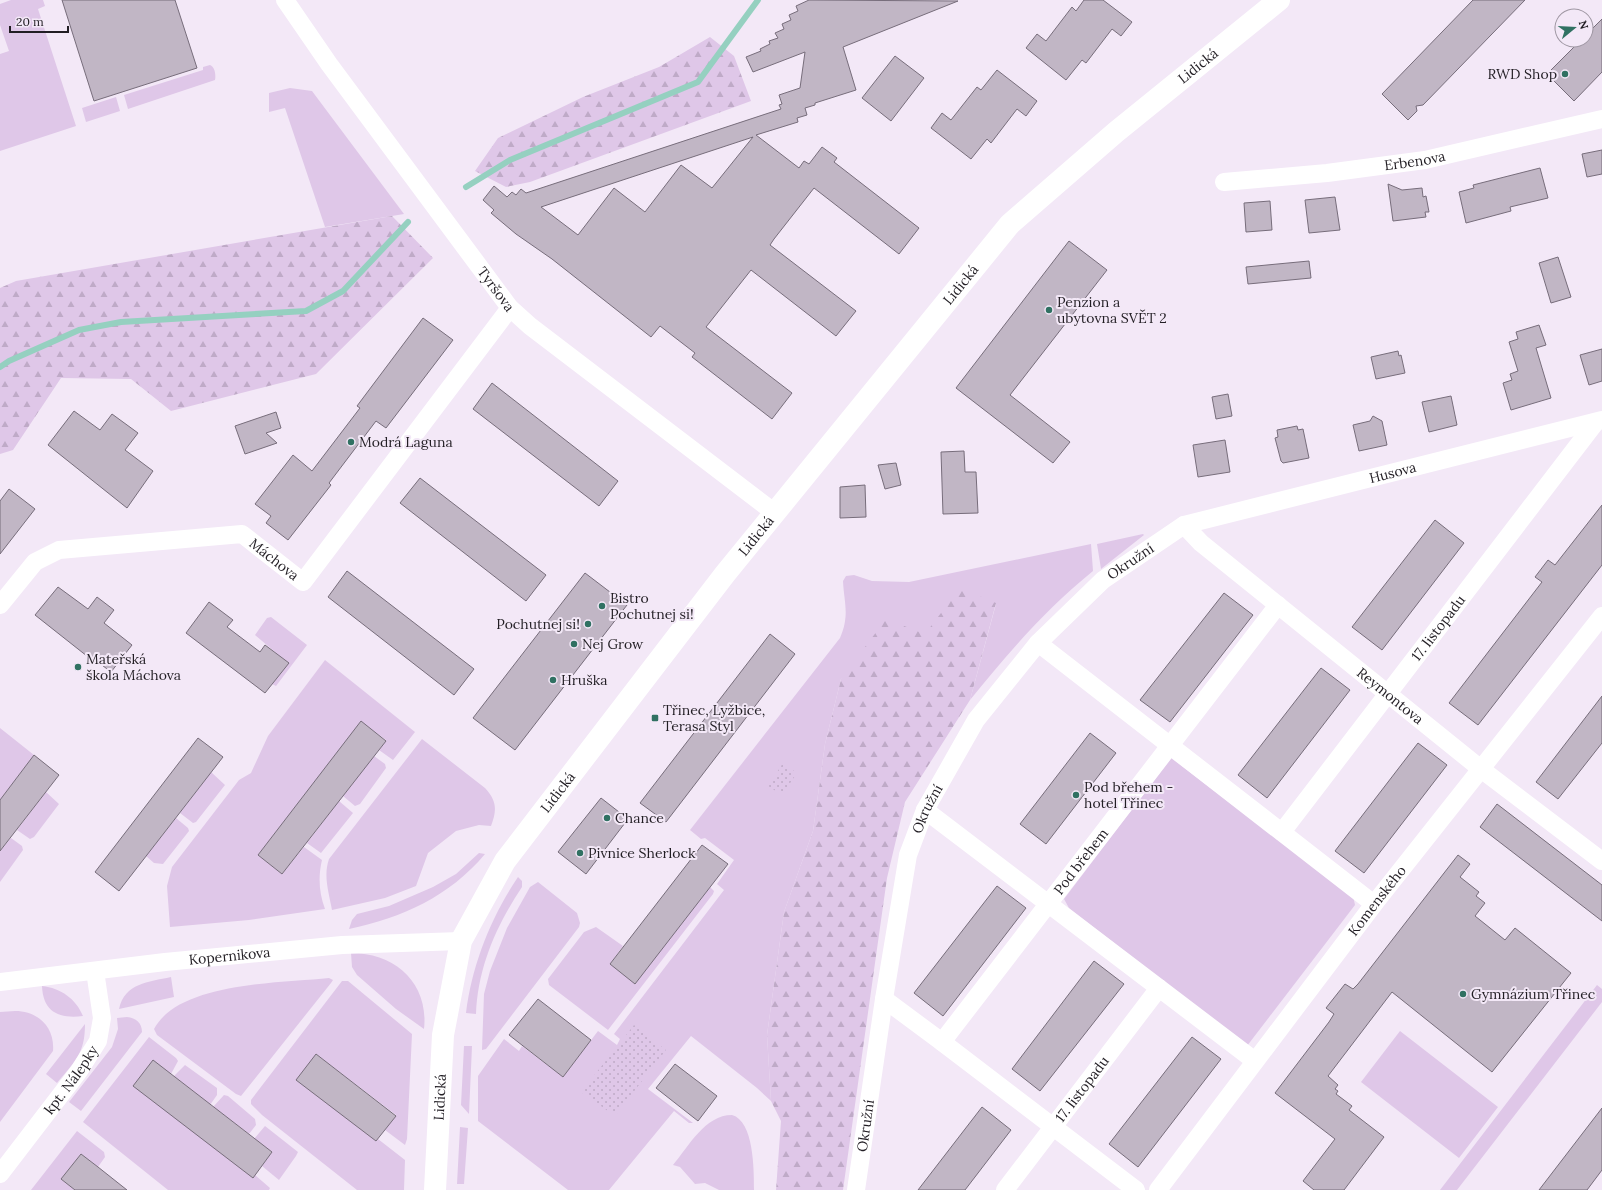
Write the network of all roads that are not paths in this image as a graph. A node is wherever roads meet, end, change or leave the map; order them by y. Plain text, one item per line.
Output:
1 (285, 0) edge
2 (1279, 0) edge
3 (1602, 118) edge
4 (1224, 182) dead end
5 (510, 308) junction
6 (1598, 422) edge
7 (775, 513) junction
8 (1184, 525) junction
9 (0, 605) edge
10 (1278, 605) junction
11 (1602, 616) edge
12 (1038, 643) junction
13 (1388, 694) junction
14 (1170, 745) junction
15 (1480, 769) junction
16 (925, 810) junction
17 (1282, 832) junction
18 (1602, 861) edge
19 (1048, 904) junction
20 (1374, 904) junction
21 (461, 941) junction
22 (95, 971) junction
23 (0, 982) edge
24 (1159, 988) junction
25 (884, 999) junction
26 (942, 1042) junction
27 (1255, 1061) junction
28 (1054, 1127) junction
29 (0, 1174) edge
30 (436, 1190) edge
31 (856, 1190) edge
32 (1005, 1190) edge
33 (1136, 1190) edge
34 (1158, 1190) edge

1 - 5 street, Tyršova
2 - 7 street, Lidická
3 - 4 street, Erbenova
5 - 7 street, Tyršova
5 - 9 street, Máchova
6 - 8 street, Husova
6 - 13 street, 17. listopadu
7 - 21 street, Lidická
8 - 10 street, Reymontova
8 - 12 street, Okružní
10 - 13 street, Reymontova
10 - 14 street, Pod břehem
11 - 15 street, Komenského
12 - 14 street
12 - 16 street, Okružní
13 - 15 street, Reymontova
13 - 17 street, 17. listopadu
14 - 17 street
14 - 19 street, Pod břehem
15 - 18 street, Reymontova
15 - 20 street, Komenského
16 - 19 street
16 - 25 street, Okružní
17 - 20 street
19 - 24 street
19 - 26 street, Pod břehem
20 - 27 street, Komenského
21 - 22 street, Kopernikova
21 - 30 street, Lidická
22 - 23 street, Kopernikova
22 - 29 street, kpt. Nálepky
24 - 27 street
24 - 28 street, 17. listopadu
25 - 26 street
25 - 31 street, Okružní
26 - 28 street
27 - 34 street, Komenského
28 - 32 street, 17. listopadu
28 - 33 street

